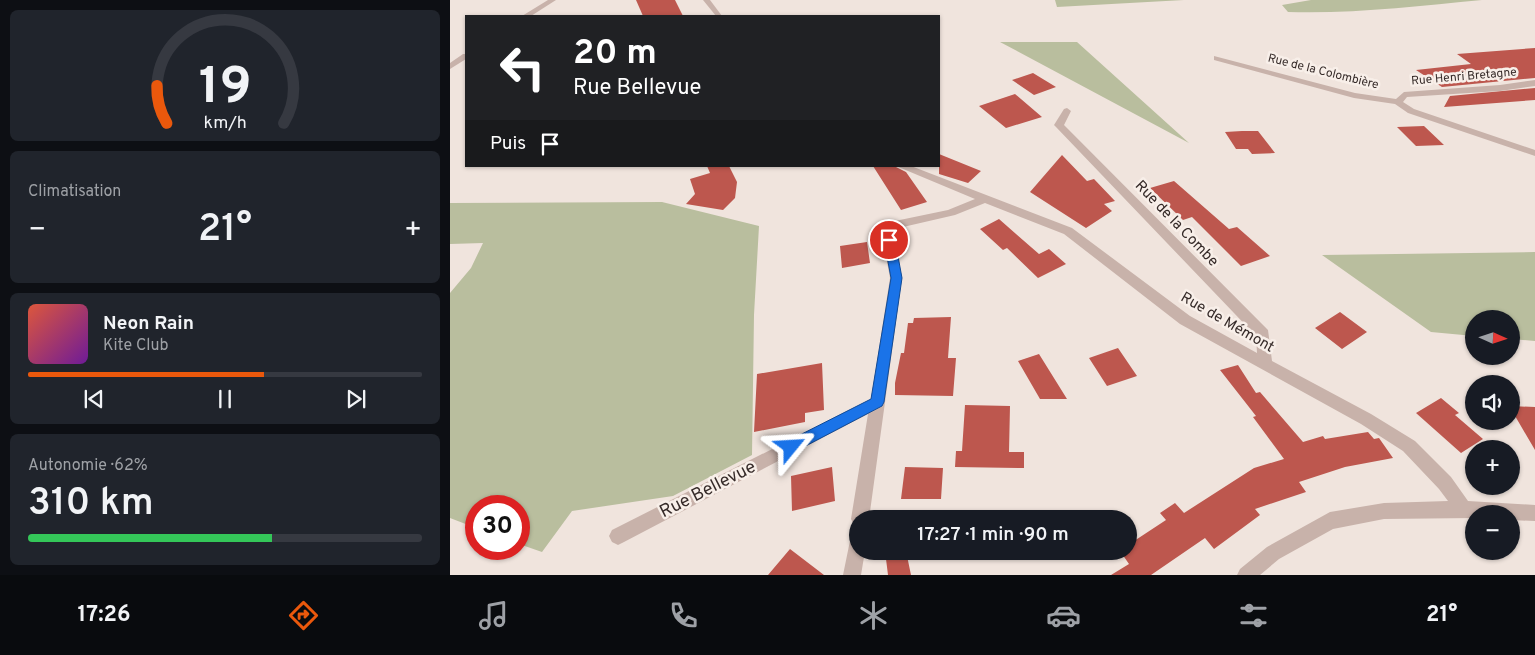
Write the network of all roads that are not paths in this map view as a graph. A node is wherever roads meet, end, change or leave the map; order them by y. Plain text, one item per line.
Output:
1 (553, 0) edge
2 (706, 0) edge
3 (528, 15) edge
4 (718, 15) edge
5 (465, 57) edge
6 (1217, 58) dead end
7 (450, 67) edge
8 (1535, 82) edge
9 (1398, 102) junction
10 (1067, 111) dead end
11 (1535, 153) edge
12 (903, 167) edge
13 (982, 200) junction
14 (1264, 364) junction
15 (878, 402) junction
16 (1464, 509) junction
17 (861, 510) edge
18 (1535, 513) edge
19 (618, 536) dead end
20 (854, 560) edge
21 (852, 575) edge
22 (1246, 575) edge

1 - 3 street
2 - 4 street
5 - 7 street
6 - 9 street, Rue de la Colombière
8 - 9 street, Rue Henri Bretagne
9 - 11 street, Rue de la Colombière
10 - 14 street, Rue de la Combe
12 - 13 street, Rue de Mémont
13 - 14 street, Rue de Mémont
13 - 15 street
14 - 16 street, Rue de Mémont
15 - 17 street
15 - 19 street, Rue Bellevue
16 - 18 street
16 - 22 street
20 - 21 street

